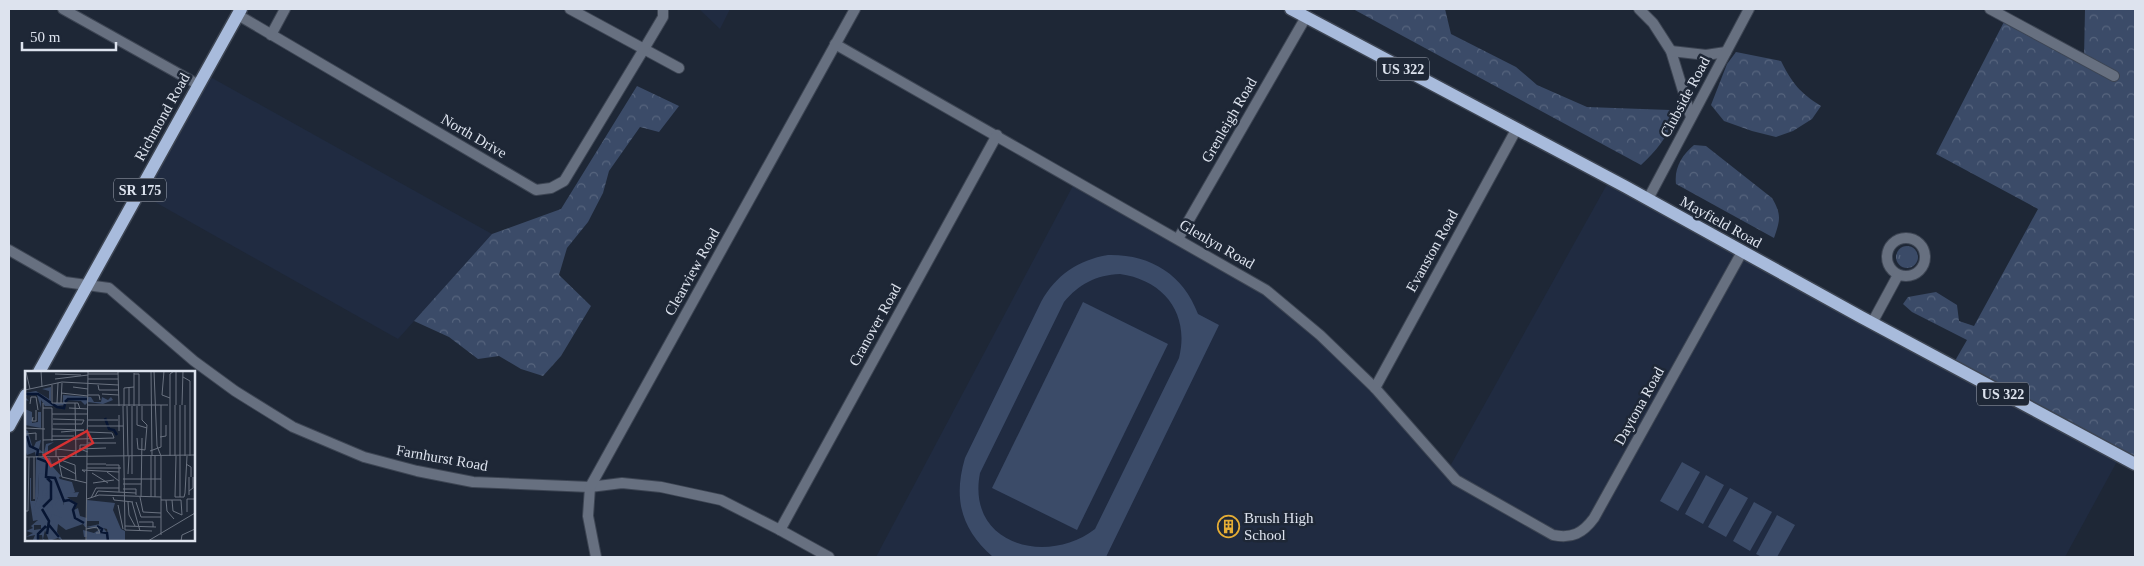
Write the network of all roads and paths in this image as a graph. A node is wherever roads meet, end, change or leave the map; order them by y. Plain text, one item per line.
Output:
1 (63, 9) edge
2 (285, 9) edge
3 (570, 9) edge
4 (662, 9) edge
5 (855, 9) edge
6 (1291, 9) edge
7 (1638, 9) edge
8 (1749, 9) edge
9 (1990, 9) edge
10 (239, 12) edge
11 (1306, 17) junction
12 (271, 35) junction
13 (835, 44) junction
14 (644, 49) junction
15 (1671, 51) junction
16 (1726, 52) junction
17 (679, 68) dead end
18 (2114, 76) dead end
19 (199, 85) junction
20 (1691, 116) junction
21 (1516, 130) junction
22 (997, 135) junction
23 (1648, 199) junction
24 (1178, 239) junction
25 (9, 250) edge
26 (1742, 252) junction
27 (1898, 275) dead end
28 (88, 284) junction
29 (1872, 323) junction
30 (40, 371) edge
31 (1375, 388) junction
32 (25, 397) edge
33 (9, 426) edge
34 (2135, 464) edge
35 (590, 487) junction
36 (1539, 528) joint
37 (780, 530) junction
38 (596, 557) edge
39 (829, 557) edge

1 - 19 street
2 - 12 street
3 - 14 street
4 - 14 street, North Drive
5 - 13 street, Clearview Road
6 - 11 main road, Mayfield Road / US 322
7 - 15 street
8 - 16 street, Clubside Road
9 - 18 street
10 - 12 street, North Drive
10 - 19 main road, Richmond Road / SR 175
11 - 21 main road, Mayfield Road / US 322
11 - 24 street, Grenleigh Road
12 - 14 street, North Drive
13 - 22 street, Glenlyn Road
13 - 35 street, Clearview Road
14 - 17 street
15 - 16 street
15 - 20 street
16 - 20 street, Clubside Road
19 - 28 main road, Richmond Road / SR 175
20 - 23 street, Clubside Road
21 - 23 main road, Mayfield Road / US 322
21 - 31 street, Evanston Road
22 - 24 street, Glenlyn Road
22 - 37 street, Cranover Road
23 - 26 main road, Mayfield Road / US 322
24 - 31 street, Glenlyn Road
25 - 28 street, Farnhurst Road
26 - 29 main road, Mayfield Road / US 322
26 - 36 street, Daytona Road
27 - 29 street
28 - 30 main road, Richmond Road / SR 175
28 - 35 street, Farnhurst Road
29 - 34 main road, Mayfield Road / US 322
31 - 36 street, Glenlyn Road
32 - 33 main road
35 - 37 street, Farnhurst Road
35 - 38 street, Clearview Road
37 - 39 street, Farnhurst Road

